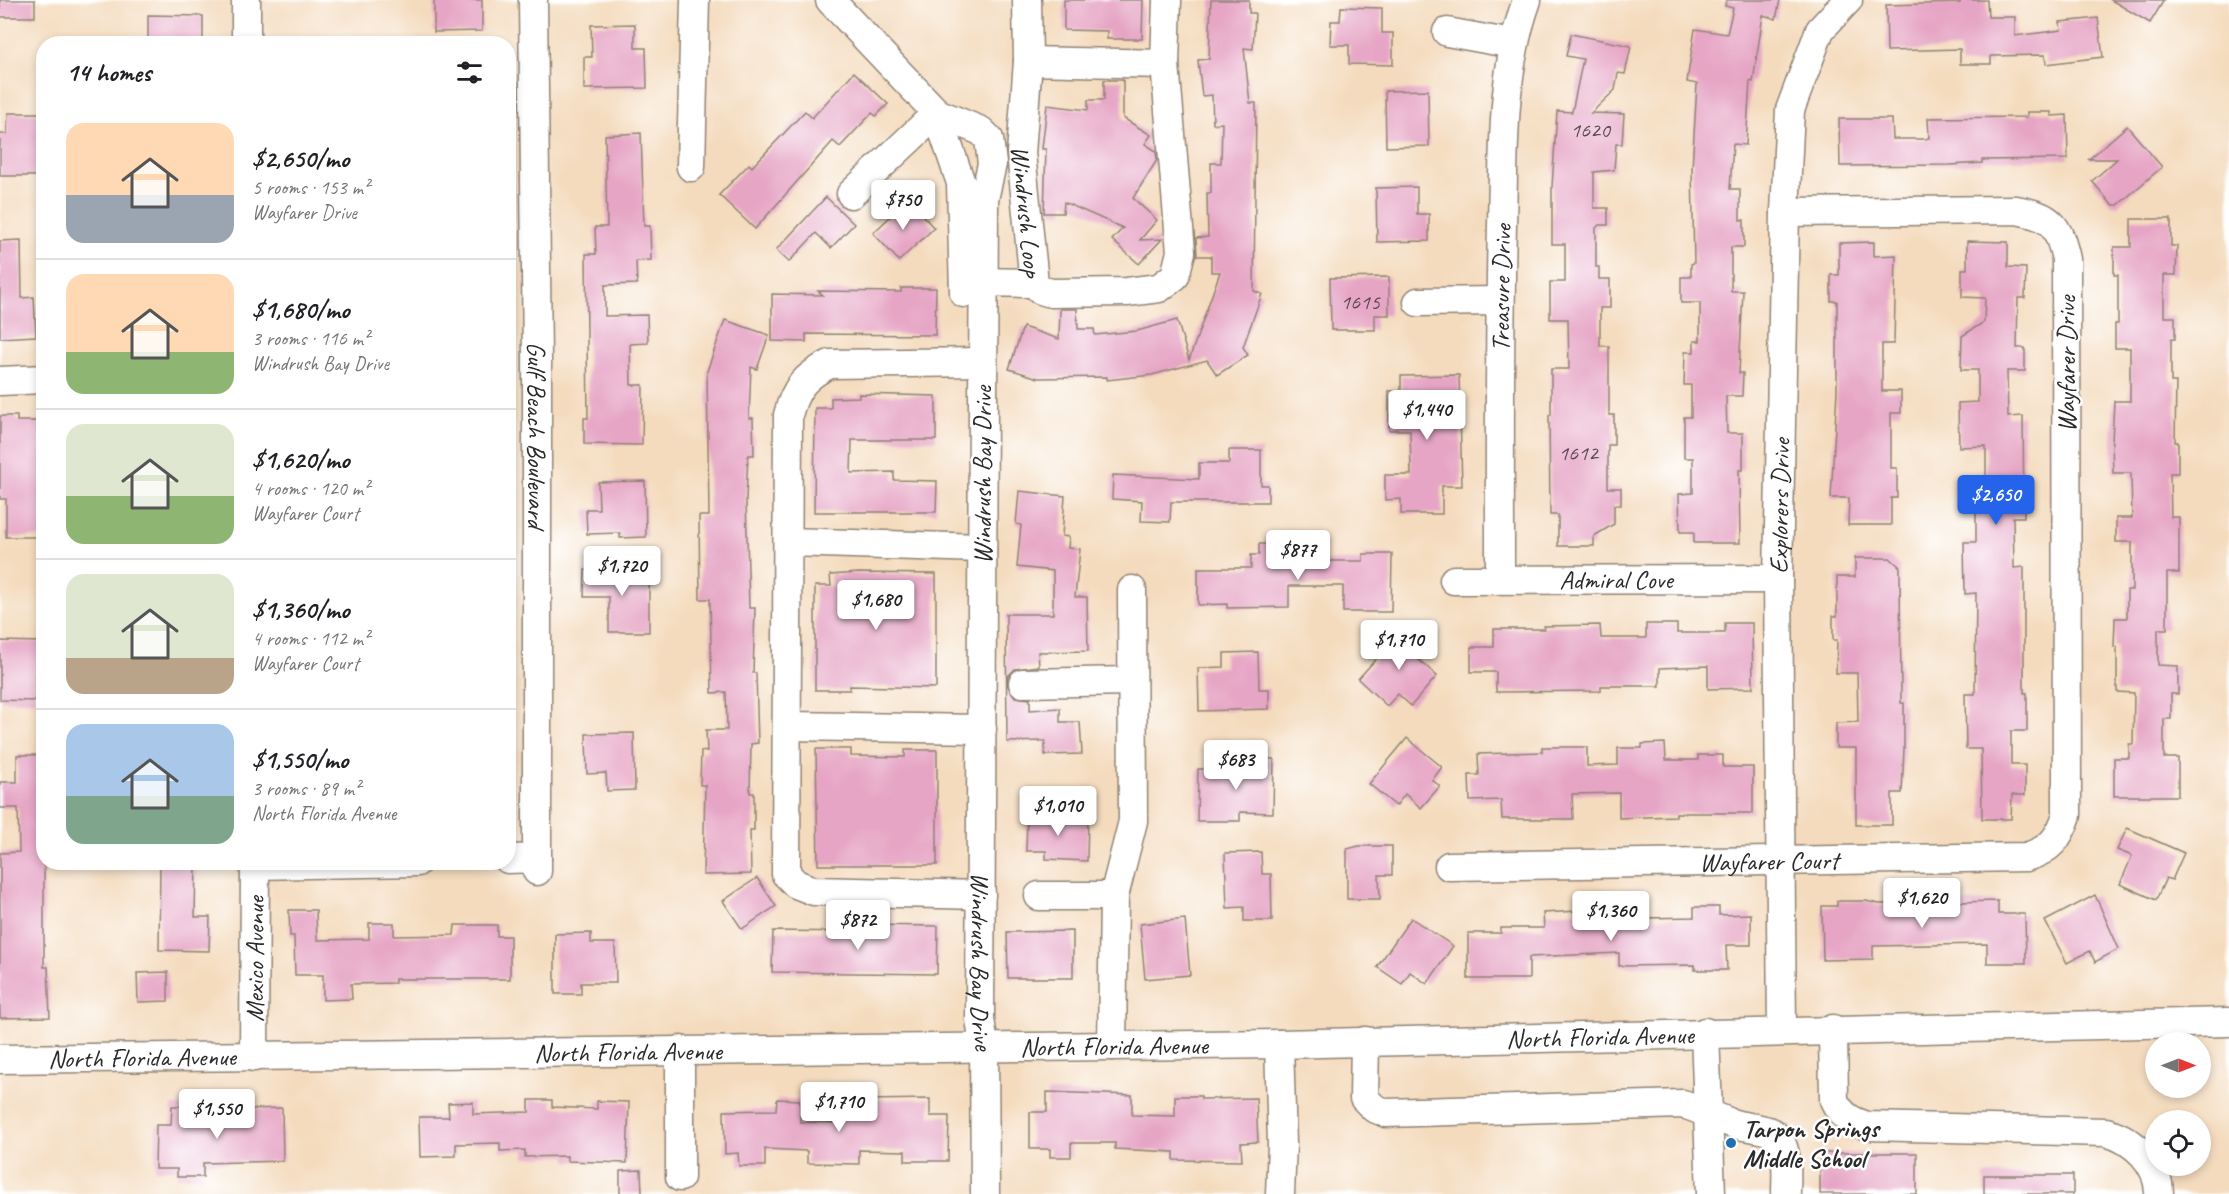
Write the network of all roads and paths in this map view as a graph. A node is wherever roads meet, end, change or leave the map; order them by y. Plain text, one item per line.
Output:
1 (246, 0) edge
2 (533, 0) edge
3 (695, 0) edge
4 (830, 0) edge
5 (1028, 0) edge
6 (1167, 0) edge
7 (1527, 0) edge
8 (1848, 0) edge
9 (1447, 32) dead end
10 (246, 36) edge
11 (1513, 44) junction
12 (1028, 61) junction
13 (1165, 64) junction
14 (937, 113) junction
15 (692, 167) dead end
16 (974, 182) junction
17 (850, 194) dead end
18 (1785, 212) junction
19 (974, 282) junction
20 (1034, 283) junction
21 (1500, 300) junction
22 (1418, 302) dead end
23 (973, 362) junction
24 (36, 379) edge
25 (0, 381) edge
26 (788, 542) junction
27 (973, 548) junction
28 (1500, 579) junction
29 (1778, 579) junction
30 (1454, 580) dead end
31 (1132, 590) dead end
32 (1132, 681) junction
33 (1023, 683) dead end
34 (788, 726) junction
35 (973, 729) junction
36 (2067, 815) joint
37 (516, 860) edge
38 (1780, 860) junction
39 (1449, 866) dead end
40 (255, 870) edge
41 (973, 894) junction
42 (1039, 896) dead end
43 (1114, 896) junction
44 (2229, 1022) edge
45 (1833, 1029) junction
46 (1782, 1030) junction
47 (1705, 1032) junction
48 (1365, 1041) junction
49 (1279, 1044) junction
50 (984, 1046) junction
51 (1112, 1046) junction
52 (680, 1050) junction
53 (254, 1057) junction
54 (0, 1059) edge
55 (1708, 1112) junction
56 (680, 1177) dead end
57 (984, 1194) edge
58 (1280, 1194) edge
59 (1711, 1194) edge
60 (1786, 1194) edge
61 (2159, 1194) edge

1 - 10 street
2 - 37 street, Gulf Beach Boulevard
3 - 15 street
4 - 14 street, Windrush Bay Drive
5 - 12 street, Windrush Loop
6 - 13 street, Windrush Loop
7 - 11 street, Treasure Drive
8 - 18 street, Explorers Drive
9 - 11 street
11 - 21 street, Treasure Drive
12 - 13 street
12 - 20 street, Windrush Loop
13 - 20 street, Windrush Loop
14 - 16 street, Windrush Bay Drive
14 - 16 street, Windrush Bay Drive
14 - 17 street
16 - 19 street, Windrush Bay Drive
18 - 29 street, Explorers Drive
18 - 36 street, Wayfarer Drive
19 - 20 street
19 - 23 street, Windrush Bay Drive
21 - 22 street
21 - 28 street, Treasure Drive
23 - 26 street
23 - 27 street, Windrush Bay Drive
24 - 25 street
26 - 27 street
26 - 34 street
27 - 35 street, Windrush Bay Drive
28 - 29 street, Admiral Cove
28 - 30 street, Admiral Cove
29 - 38 street, Explorers Drive
31 - 32 street
32 - 33 street
32 - 43 street
34 - 35 street
34 - 41 street
35 - 41 street, Windrush Bay Drive
36 - 38 street, Wayfarer Court
38 - 39 street, Wayfarer Court
38 - 46 street, Explorers Drive
40 - 53 street, Mexico Avenue
41 - 50 street, Windrush Bay Drive
42 - 43 street
43 - 51 street
44 - 45 street, North Florida Avenue
45 - 46 street, North Florida Avenue
45 - 61 street
46 - 47 street, North Florida Avenue
47 - 48 street, North Florida Avenue
47 - 55 street
48 - 49 street, North Florida Avenue
48 - 55 street
49 - 51 street, North Florida Avenue
49 - 58 street
50 - 51 street, North Florida Avenue
50 - 52 street, North Florida Avenue
50 - 57 street, Windrush Bay Drive
52 - 53 street, North Florida Avenue
52 - 56 street
53 - 54 street, North Florida Avenue
55 - 59 street
55 - 60 street

